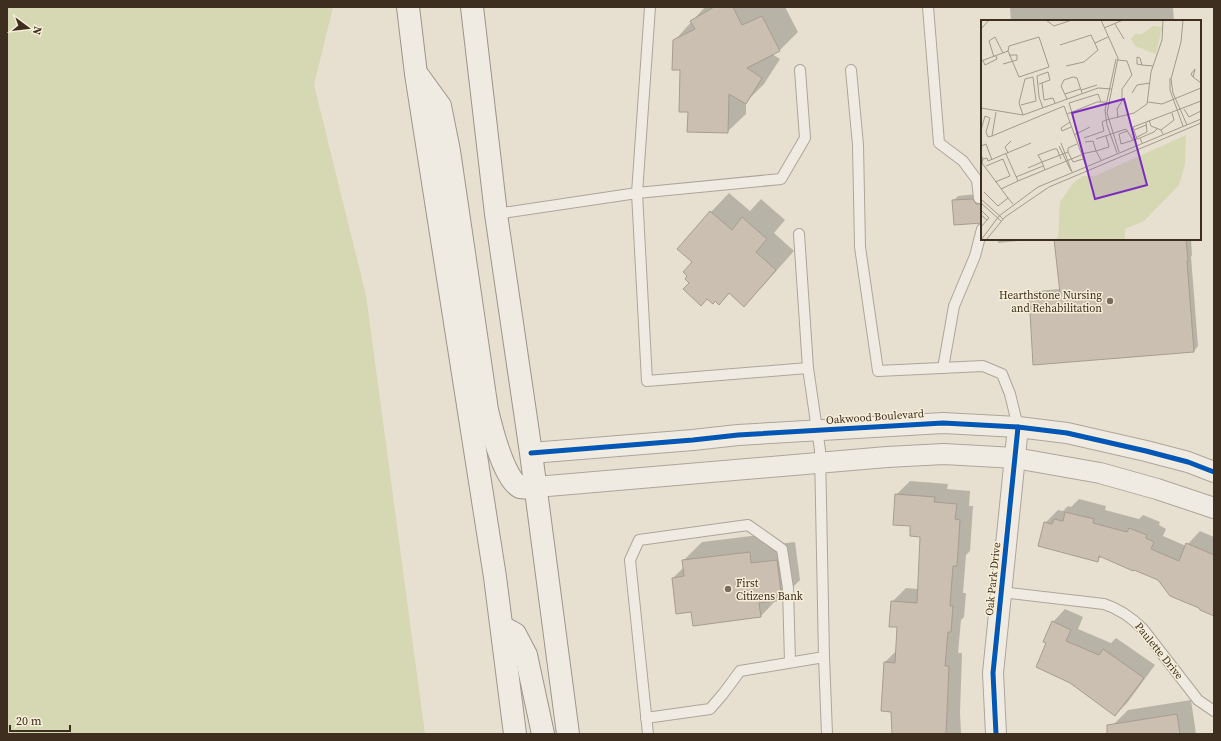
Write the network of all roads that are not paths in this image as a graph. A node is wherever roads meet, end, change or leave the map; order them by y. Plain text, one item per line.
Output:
1 (408, 7) edge
2 (472, 7) edge
3 (650, 7) edge
4 (928, 7) edge
5 (800, 70) dead end
6 (851, 70) dead end
7 (416, 74) junction
8 (637, 193) junction
9 (979, 198) dead end
10 (496, 214) junction
11 (981, 230) edge
12 (799, 234) dead end
13 (808, 368) junction
14 (944, 368) junction
15 (1018, 427) junction
16 (818, 431) junction
17 (531, 453) junction
18 (1015, 458) junction
19 (820, 463) junction
20 (1214, 472) edge
21 (536, 487) junction
22 (1214, 508) edge
23 (1001, 592) junction
24 (502, 627) junction
25 (824, 657) junction
26 (790, 662) junction
27 (1214, 711) edge
28 (646, 718) junction
29 (515, 734) edge
30 (543, 734) edge
31 (568, 734) edge
32 (648, 734) edge
33 (827, 734) edge
34 (996, 734) edge

1 - 7 main road
2 - 10 main road
3 - 8 lane
4 - 9 lane
5 - 8 lane
6 - 14 lane
7 - 21 main road
7 - 24 main road
8 - 10 lane
8 - 13 lane
10 - 17 main road
11 - 14 lane
12 - 13 lane
13 - 16 lane
14 - 15 lane
15 - 16 street, Oakwood Boulevard
15 - 18 street, Oak Park Drive
15 - 20 street, Oakwood Boulevard
16 - 17 street, Oakwood Boulevard
16 - 19 lane
17 - 21 main road
18 - 19 street
18 - 22 street
18 - 23 street, Oak Park Drive
19 - 21 street
19 - 25 lane
21 - 31 main road
23 - 27 lane, Paulette Drive
23 - 34 street, Oak Park Drive
24 - 29 main road
24 - 30 main road
25 - 26 lane
25 - 33 lane
26 - 28 lane
26 - 28 lane
28 - 32 lane

